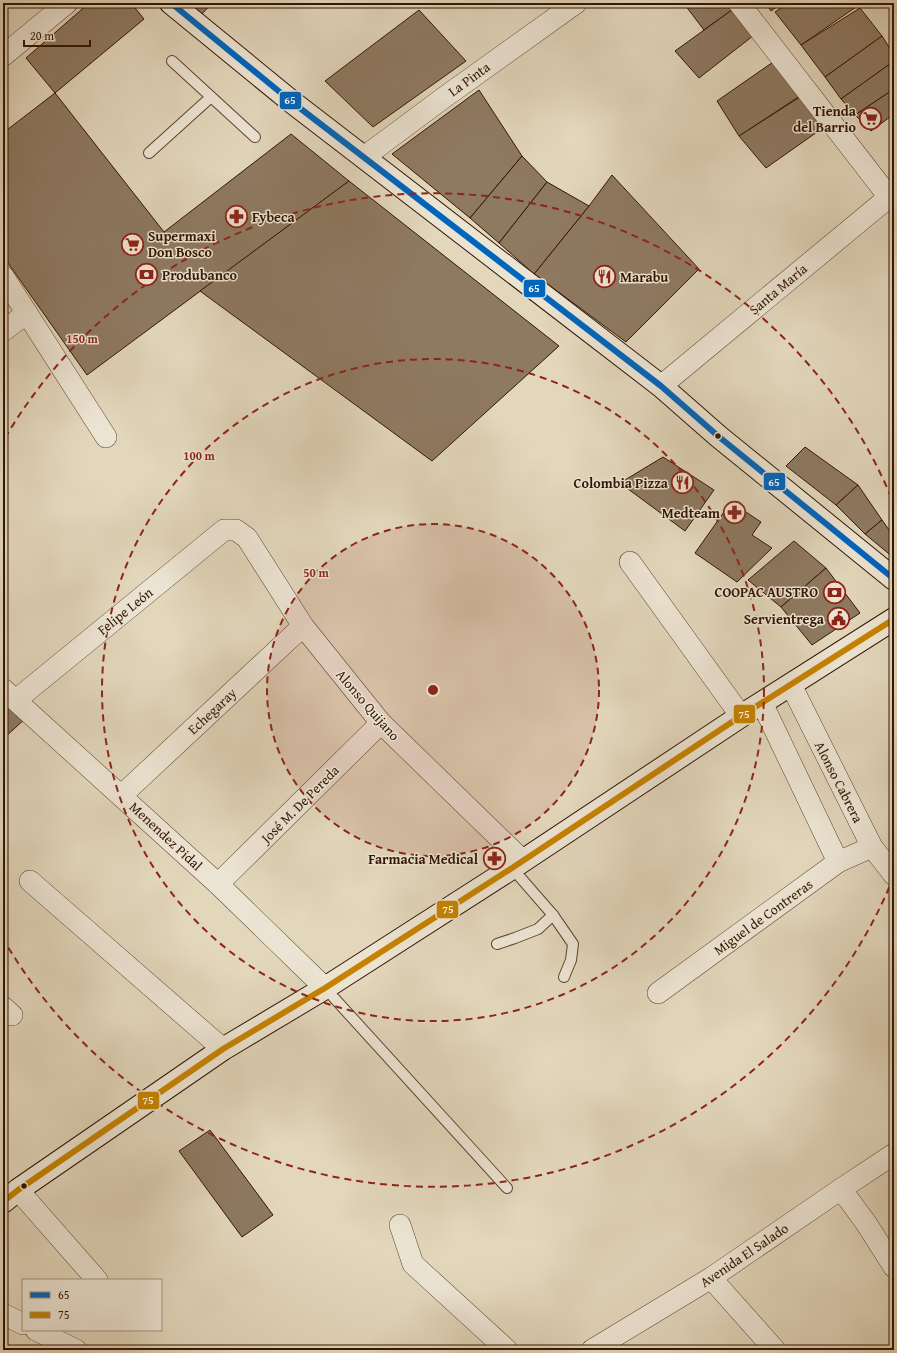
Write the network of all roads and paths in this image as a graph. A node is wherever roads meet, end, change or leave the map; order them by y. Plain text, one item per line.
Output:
1 (67, 3) edge
2 (171, 3) edge
3 (576, 3) edge
4 (739, 3) edge
5 (3, 56) edge
6 (172, 61) dead end
7 (211, 97) junction
8 (255, 137) dead end
9 (149, 153) dead end
10 (364, 157) junction
11 (891, 195) edge
12 (3, 276) edge
13 (26, 313) junction
14 (3, 331) edge
15 (661, 386) junction
16 (106, 437) dead end
17 (236, 530) joint
18 (630, 562) dead end
19 (894, 580) edge
20 (894, 619) edge
21 (303, 626) junction
22 (790, 685) junction
23 (9, 695) edge
24 (762, 703) junction
25 (741, 716) junction
26 (381, 723) junction
27 (122, 795) junction
28 (872, 847) junction
29 (838, 862) junction
30 (518, 864) junction
31 (894, 875) edge
32 (30, 881) dead end
33 (218, 884) junction
34 (553, 916) junction
35 (497, 944) dead end
36 (564, 977) dead end
37 (325, 988) junction
38 (658, 993) dead end
39 (223, 1049) junction
40 (894, 1154) edge
41 (507, 1188) dead end
42 (841, 1189) junction
43 (8, 1196) edge
44 (400, 1225) dead end
45 (894, 1267) edge
46 (711, 1278) junction
47 (96, 1279) edge
48 (3, 1314) edge
49 (22, 1324) edge
50 (38, 1331) edge
51 (76, 1350) edge
52 (507, 1350) edge
53 (592, 1350) edge
54 (775, 1350) edge

1 - 5 street
2 - 10 main road
3 - 10 street, La Pinta
4 - 11 street
6 - 7 lane
7 - 8 lane
7 - 9 lane
10 - 15 main road
11 - 15 street, Santa María
12 - 13 street
13 - 14 street
13 - 16 street
15 - 19 main road
17 - 21 street, Alonso Quijano
17 - 23 street, Felipe León
18 - 25 street
20 - 22 main road
21 - 26 street, Alonso Quijano
21 - 27 street, Echegaray
22 - 24 main road
22 - 28 street, Alonso Cabrera
23 - 27 street, Menendez Pidal
24 - 25 main road
24 - 29 street
25 - 30 main road
26 - 30 street, Alonso Quijano
26 - 33 street, José M. De Pereda
27 - 33 street, Menendez Pidal
28 - 29 street, Miguel de Contreras
28 - 31 street, Alonso Cabrera
29 - 38 street, Miguel de Contreras
30 - 34 lane
30 - 37 main road
32 - 39 street
33 - 37 street, Menendez Pidal
34 - 35 lane
34 - 36 lane
37 - 39 main road
37 - 41 lane
39 - 43 main road
40 - 42 street, Avenida El Salado
42 - 45 street
42 - 46 street, Avenida El Salado
43 - 47 street
44 - 52 street
46 - 53 street, Avenida El Salado
46 - 54 street
48 - 49 street
50 - 51 street

